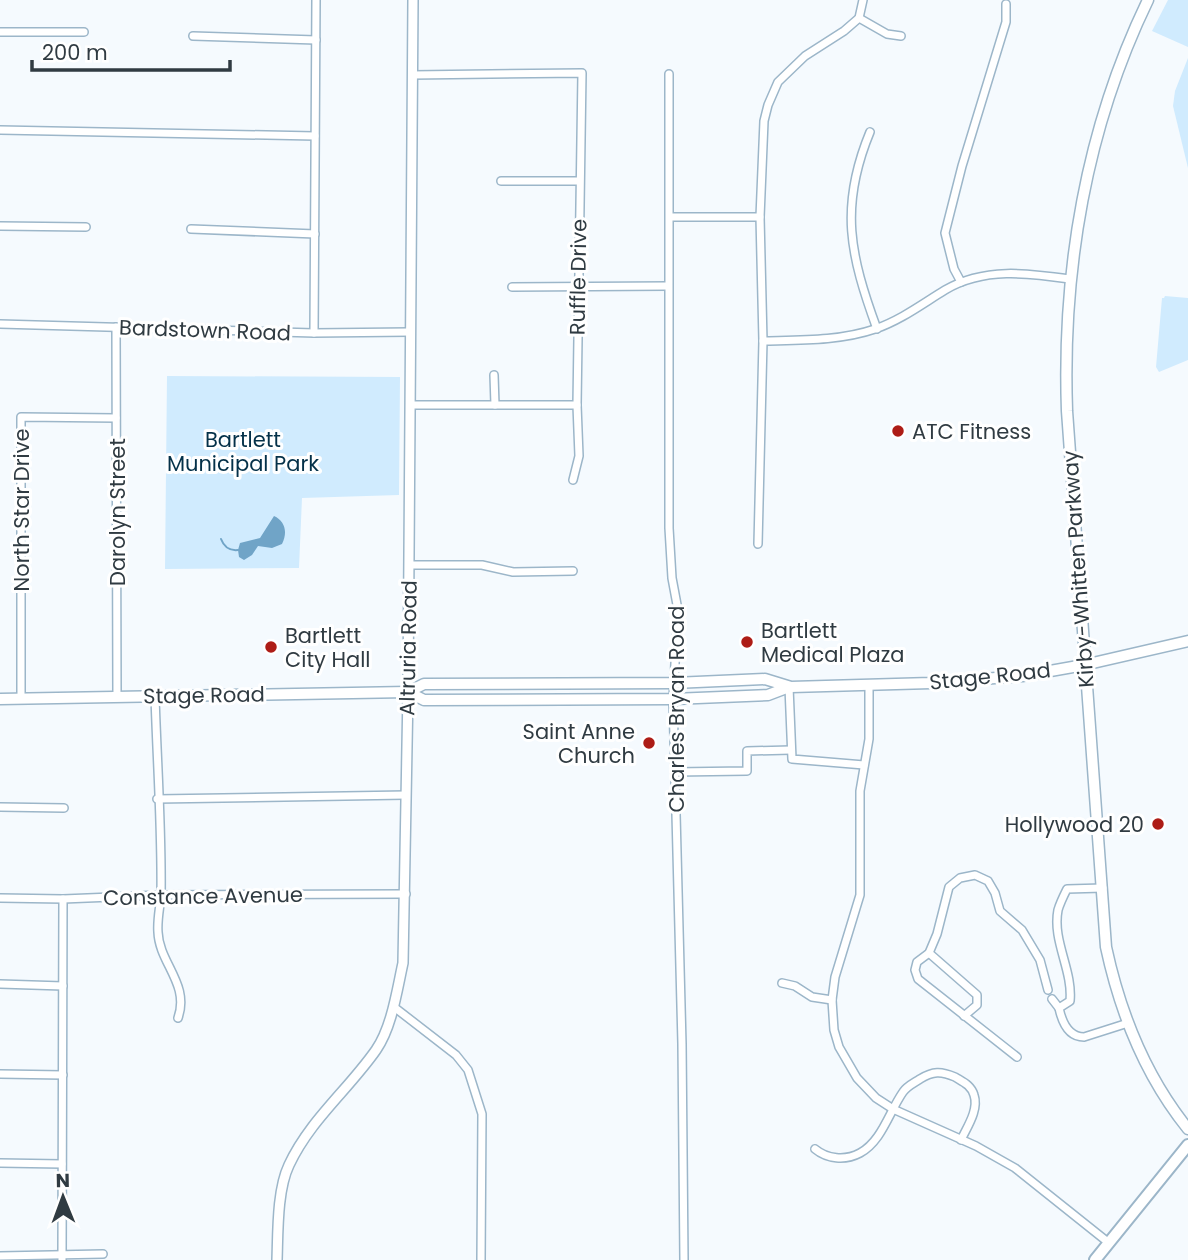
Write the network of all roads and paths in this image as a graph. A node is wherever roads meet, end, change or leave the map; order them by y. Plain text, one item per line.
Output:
1 (316, 0) edge
2 (413, 0) edge
3 (863, 0) edge
4 (1148, 0) edge
5 (1006, 4) dead end
6 (859, 18) junction
7 (0, 32) edge
8 (84, 32) dead end
9 (193, 36) dead end
10 (901, 36) dead end
11 (316, 40) junction
12 (668, 74) dead end
13 (412, 75) junction
14 (769, 76) dead end
15 (778, 82) junction
16 (0, 130) edge
17 (870, 132) dead end
18 (315, 136) junction
19 (501, 181) dead end
20 (579, 181) junction
21 (670, 217) junction
22 (760, 217) junction
23 (0, 226) edge
24 (86, 227) dead end
25 (191, 229) dead end
26 (315, 234) junction
27 (1070, 279) junction
28 (961, 282) junction
29 (578, 285) junction
30 (668, 286) junction
31 (512, 287) dead end
32 (0, 324) edge
33 (116, 327) junction
34 (877, 329) junction
35 (410, 332) junction
36 (314, 333) junction
37 (763, 341) junction
38 (494, 376) dead end
39 (410, 405) junction
40 (495, 405) junction
41 (577, 405) junction
42 (116, 418) junction
43 (573, 480) dead end
44 (758, 544) dead end
45 (409, 565) junction
46 (573, 571) dead end
47 (1188, 641) edge
48 (1084, 665) junction
49 (547, 683) junction
50 (674, 683) junction
51 (869, 685) junction
52 (789, 687) junction
53 (408, 692) junction
54 (117, 696) junction
55 (155, 696) junction
56 (0, 699) edge
57 (21, 699) junction
58 (673, 699) junction
59 (547, 700) junction
60 (791, 750) junction
61 (864, 765) junction
62 (675, 772) junction
63 (406, 796) junction
64 (158, 799) junction
65 (0, 807) edge
66 (64, 808) dead end
67 (1103, 888) junction
68 (406, 894) junction
69 (161, 895) junction
70 (0, 898) edge
71 (63, 899) junction
72 (929, 953) junction
73 (782, 983) dead end
74 (0, 984) edge
75 (63, 986) junction
76 (1048, 989) dead end
77 (1052, 999) dead end
78 (832, 1000) junction
79 (394, 1007) junction
80 (1059, 1008) junction
81 (964, 1016) junction
82 (178, 1018) dead end
83 (1128, 1023) junction
84 (1017, 1057) dead end
85 (0, 1074) edge
86 (63, 1075) junction
87 (893, 1109) junction
88 (1188, 1129) edge
89 (961, 1140) junction
90 (1188, 1145) edge
91 (815, 1149) dead end
92 (0, 1163) edge
93 (62, 1164) junction
94 (1109, 1243) junction
95 (103, 1254) dead end
96 (0, 1256) edge
97 (62, 1258) edge
98 (277, 1260) edge
99 (481, 1260) edge
100 (684, 1260) edge
101 (1095, 1260) edge

1 - 11 street
2 - 13 street, Altruria Road
3 - 6 street
4 - 27 main road, Kirby-Whitten Parkway
5 - 28 street
6 - 10 street
6 - 15 street
7 - 8 street
9 - 11 street
11 - 18 street
12 - 21 street, Charles Bryan Road
13 - 20 street, Ruffle Drive
13 - 35 street, Altruria Road
14 - 15 street
15 - 22 street
16 - 18 street
17 - 34 street
18 - 26 street
19 - 20 street
20 - 29 street, Ruffle Drive
21 - 22 street
21 - 30 street, Charles Bryan Road
22 - 37 street
23 - 24 street
25 - 26 street
26 - 36 street
27 - 28 street
27 - 48 main road, Kirby-Whitten Parkway
28 - 34 street
29 - 30 street
29 - 31 street
29 - 41 street, Ruffle Drive
30 - 50 street, Charles Bryan Road
32 - 33 street, Bardstown Road
33 - 36 street, Bardstown Road
33 - 42 street, Darolyn Street
34 - 37 street
35 - 36 street, Bardstown Road
35 - 39 street, Altruria Road
37 - 44 street
38 - 40 street
39 - 40 street
39 - 45 street, Altruria Road
40 - 41 street
41 - 43 street, Ruffle Drive
42 - 54 street, Darolyn Street
42 - 57 street, North Star Drive
45 - 46 street
45 - 53 street, Altruria Road
47 - 48 main road, Stage Road
48 - 51 main road, Stage Road
48 - 67 main road, Kirby-Whitten Parkway
49 - 50 main road, Stage Road
49 - 53 main road, Stage Road
49 - 59 main road
50 - 52 main road, Stage Road
50 - 58 street, Charles Bryan Road
51 - 52 main road, Stage Road
51 - 61 street
52 - 58 main road, Stage Road
52 - 60 street
53 - 55 main road, Stage Road
53 - 59 main road, Stage Road
53 - 63 street, Altruria Road
54 - 55 main road, Stage Road
54 - 57 main road, Stage Road
55 - 64 street
56 - 57 main road, Stage Road
58 - 59 main road, Stage Road
58 - 62 street, Charles Bryan Road
60 - 61 street
60 - 62 street
61 - 78 street
62 - 100 street, Charles Bryan Road
63 - 64 street
63 - 68 street, Altruria Road
64 - 69 street
65 - 66 street
67 - 80 street
67 - 83 main road, Kirby-Whitten Parkway
68 - 69 street, Constance Avenue
68 - 79 street, Altruria Road
69 - 71 street, Constance Avenue
69 - 82 street
70 - 71 street, Constance Avenue
71 - 75 street
72 - 76 street
72 - 81 street
72 - 81 street
73 - 78 street
74 - 75 street
75 - 86 street
77 - 80 street
78 - 87 street
79 - 98 street, Altruria Road
79 - 99 street
80 - 83 street
81 - 84 street
83 - 88 main road, Kirby-Whitten Parkway
85 - 86 street
86 - 93 street
87 - 89 street
87 - 89 street
87 - 91 street
89 - 94 street
90 - 94 main road
92 - 93 street
93 - 97 street
94 - 101 main road
95 - 97 street
96 - 97 street

